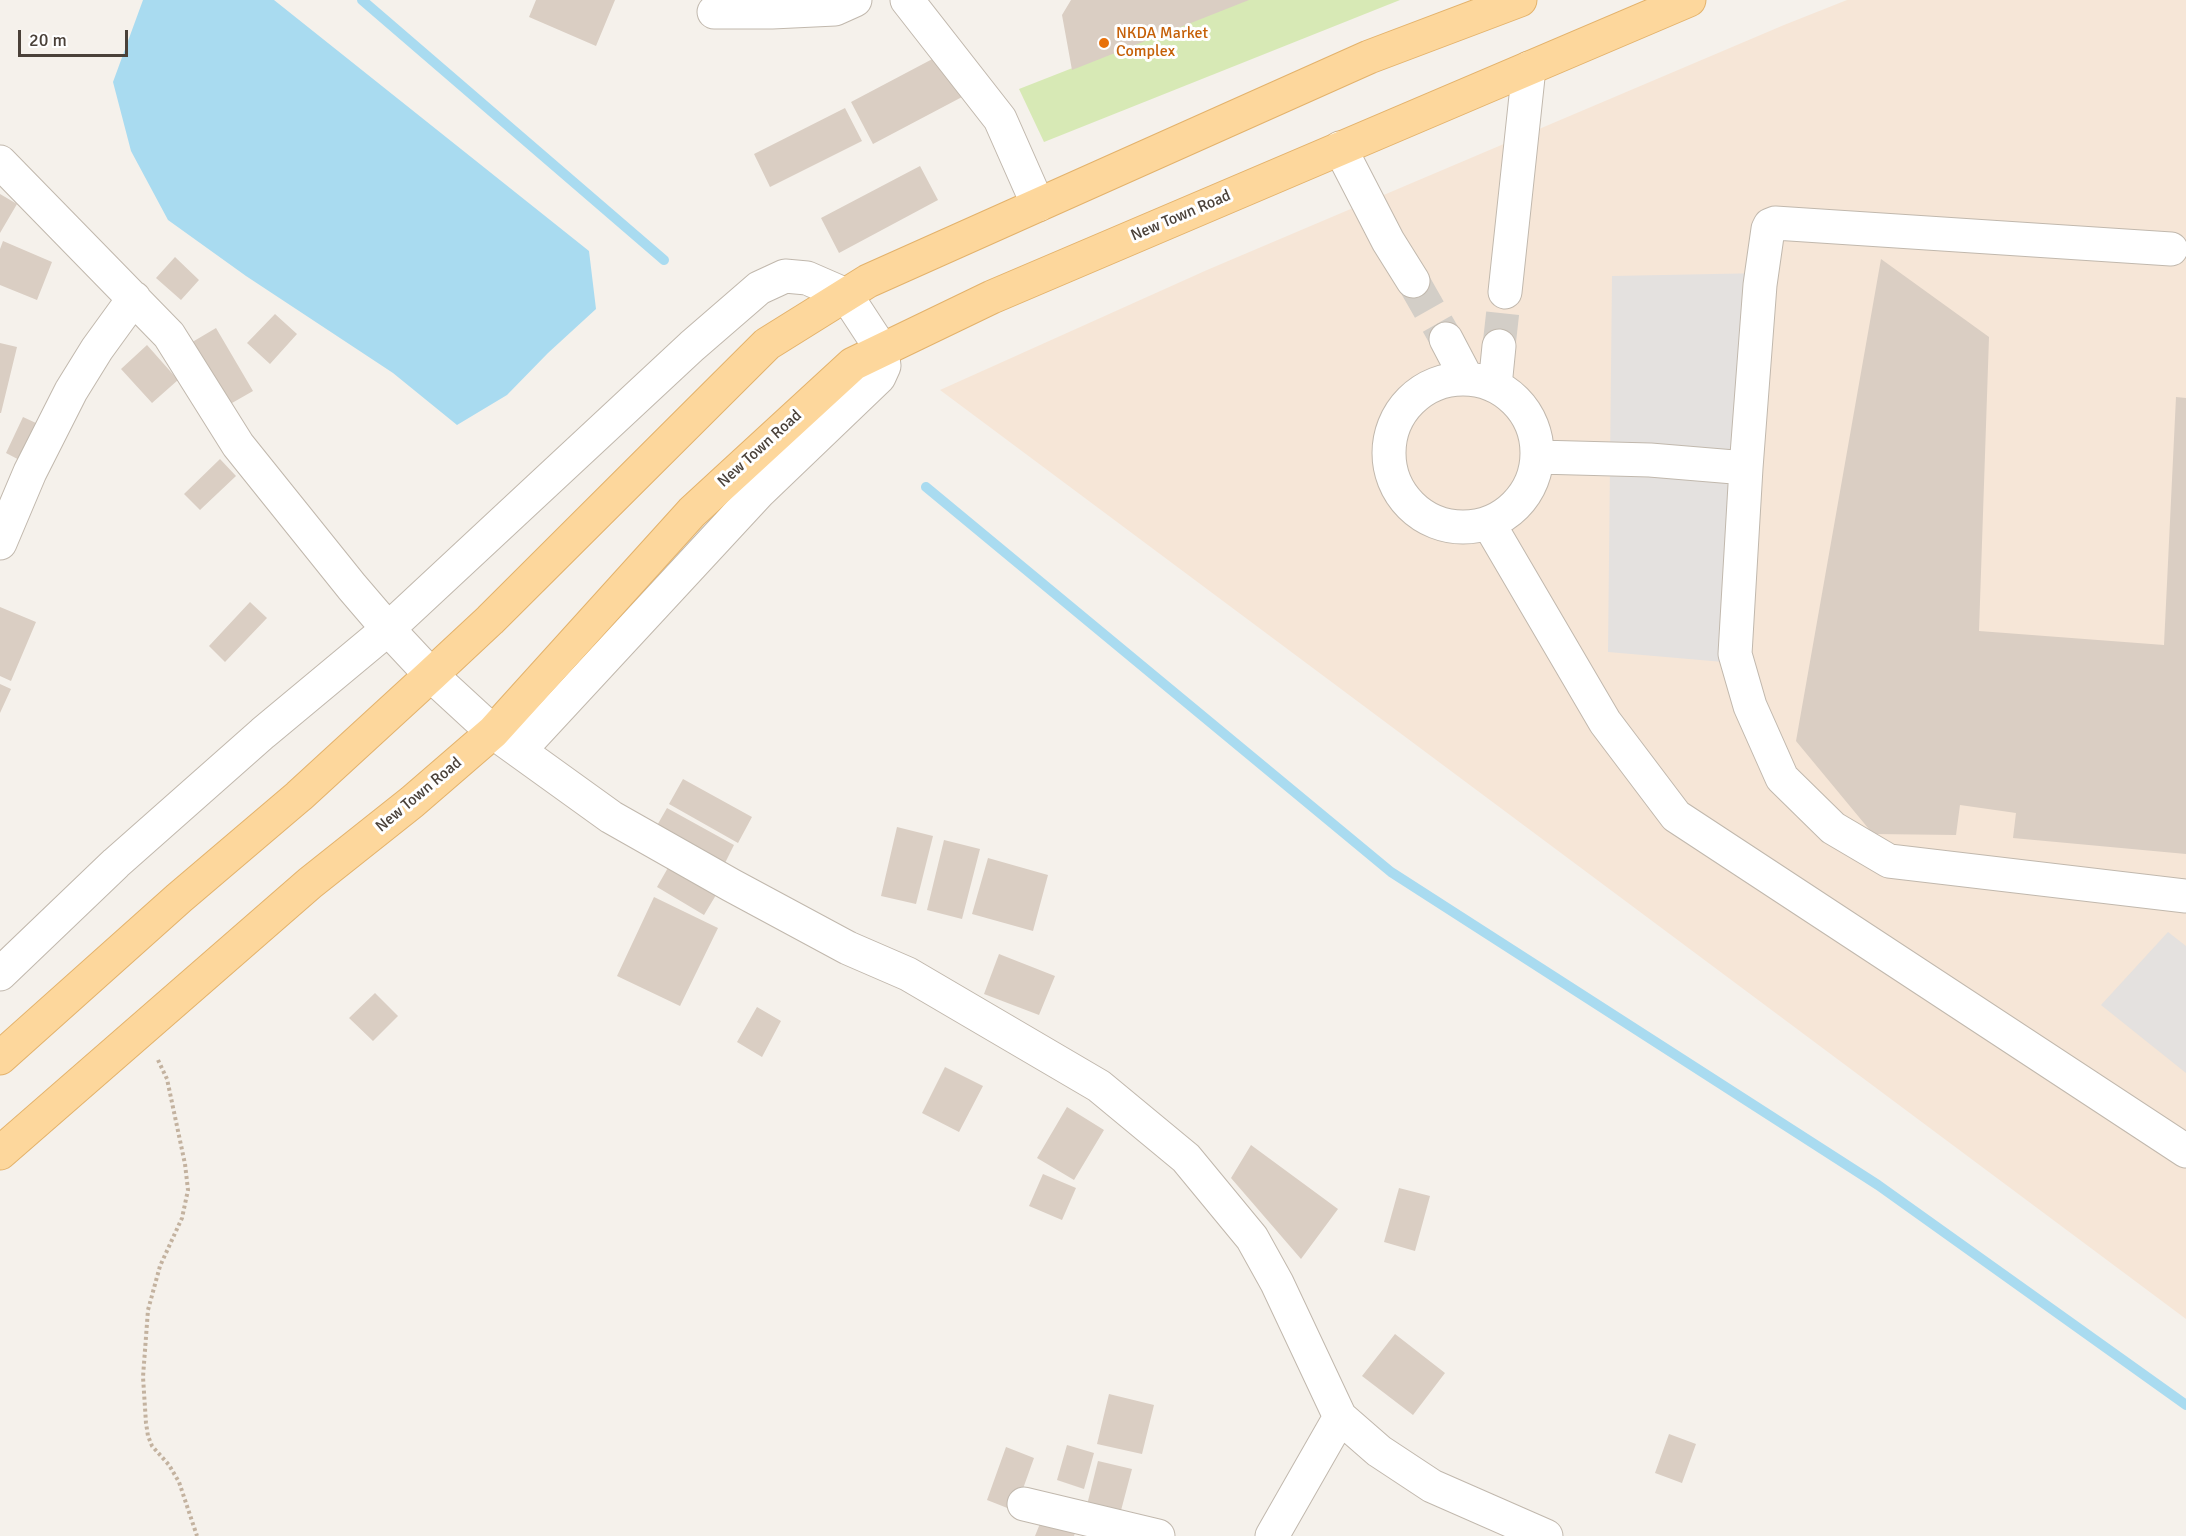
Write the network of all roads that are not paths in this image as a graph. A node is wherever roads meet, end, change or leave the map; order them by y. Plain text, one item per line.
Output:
1 (855, 0) edge
2 (907, 0) edge
3 (1520, 0) edge
4 (1689, 0) edge
5 (714, 12) dead end
6 (1529, 68) junction
7 (1340, 148) junction
8 (0, 162) edge
9 (1038, 205) junction
10 (2171, 249) dead end
11 (1413, 281) tunnel mouth
12 (1505, 292) tunnel mouth
13 (846, 295) junction
14 (134, 298) junction
15 (1446, 339) tunnel mouth
16 (1499, 346) tunnel mouth
17 (882, 350) junction
18 (1481, 382) junction
19 (1538, 457) junction
20 (1746, 468) junction
21 (1489, 524) junction
22 (0, 543) edge
23 (388, 629) junction
24 (431, 675) junction
25 (493, 732) junction
26 (519, 751) junction
27 (2186, 896) edge
28 (0, 974) edge
29 (0, 1058) edge
30 (2186, 1151) edge
31 (0, 1153) edge
32 (1340, 1417) junction
33 (1024, 1504) dead end
34 (1158, 1536) edge
35 (1272, 1536) edge
36 (1546, 1536) edge

1 - 5 street
2 - 9 street
3 - 9 main road
4 - 6 main road, New Town Road
6 - 7 main road, New Town Road
6 - 12 street
7 - 11 street
7 - 17 main road, New Town Road
8 - 14 street
9 - 13 main road
10 - 20 street
13 - 17 street
13 - 23 street
13 - 24 main road
14 - 22 street
14 - 23 street
15 - 18 street
16 - 18 street
17 - 25 main road, New Town Road
17 - 26 street
18 - 19 street
18 - 21 street
19 - 20 street
19 - 21 street
20 - 27 street
21 - 30 street
23 - 24 street
23 - 28 street
24 - 25 street
24 - 29 main road
25 - 26 street
25 - 31 main road, New Town Road
26 - 32 street
32 - 35 street
32 - 36 street
33 - 34 street

